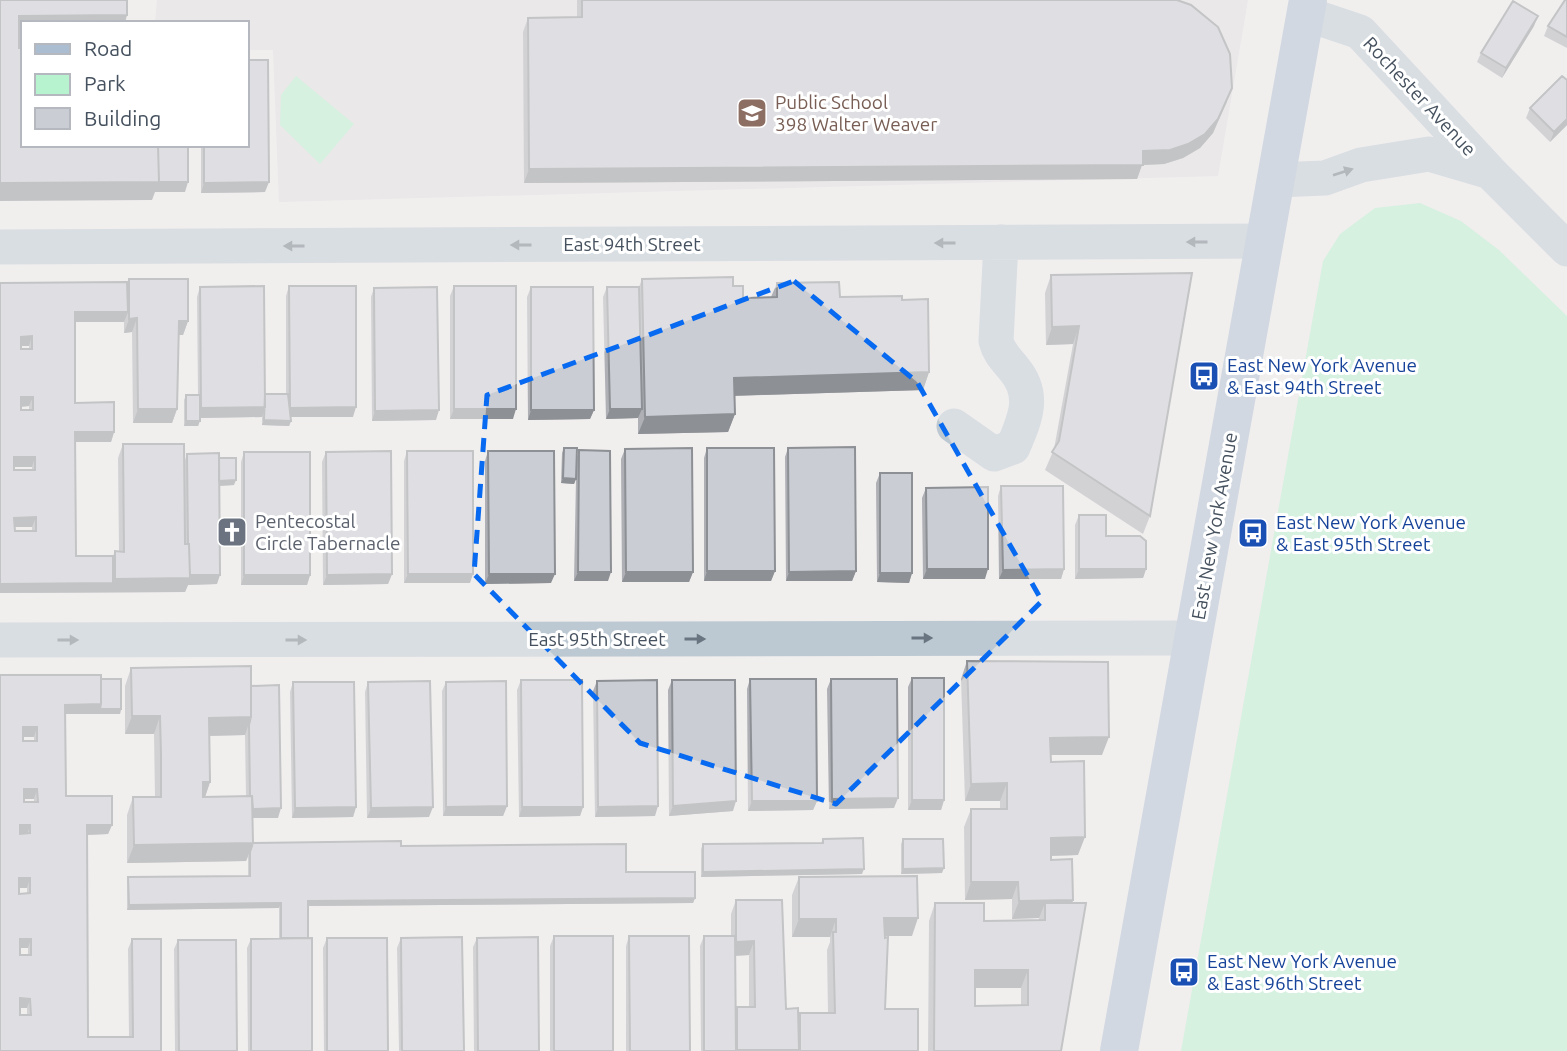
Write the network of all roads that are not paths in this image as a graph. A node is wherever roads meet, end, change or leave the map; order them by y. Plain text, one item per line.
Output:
1 (1307, 7) edge
2 (1489, 172) junction
3 (1276, 180) junction
4 (1560, 228) edge
5 (1265, 241) junction
6 (1001, 242) junction
7 (0, 247) edge
8 (954, 426) dead end
9 (1194, 638) junction
10 (0, 640) edge
11 (1119, 1051) edge

1 - 2 street, Rochester Avenue
1 - 3 main road, East New York Avenue
3 -> 2 street, Rochester Avenue
2 - 4 street, Rochester Avenue
3 - 5 main road, East New York Avenue
5 -> 6 street, East 94th Street
5 - 9 main road, East New York Avenue
6 -> 7 street, East 94th Street
6 - 8 street
10 -> 9 street, East 95th Street
9 - 11 main road, East New York Avenue

